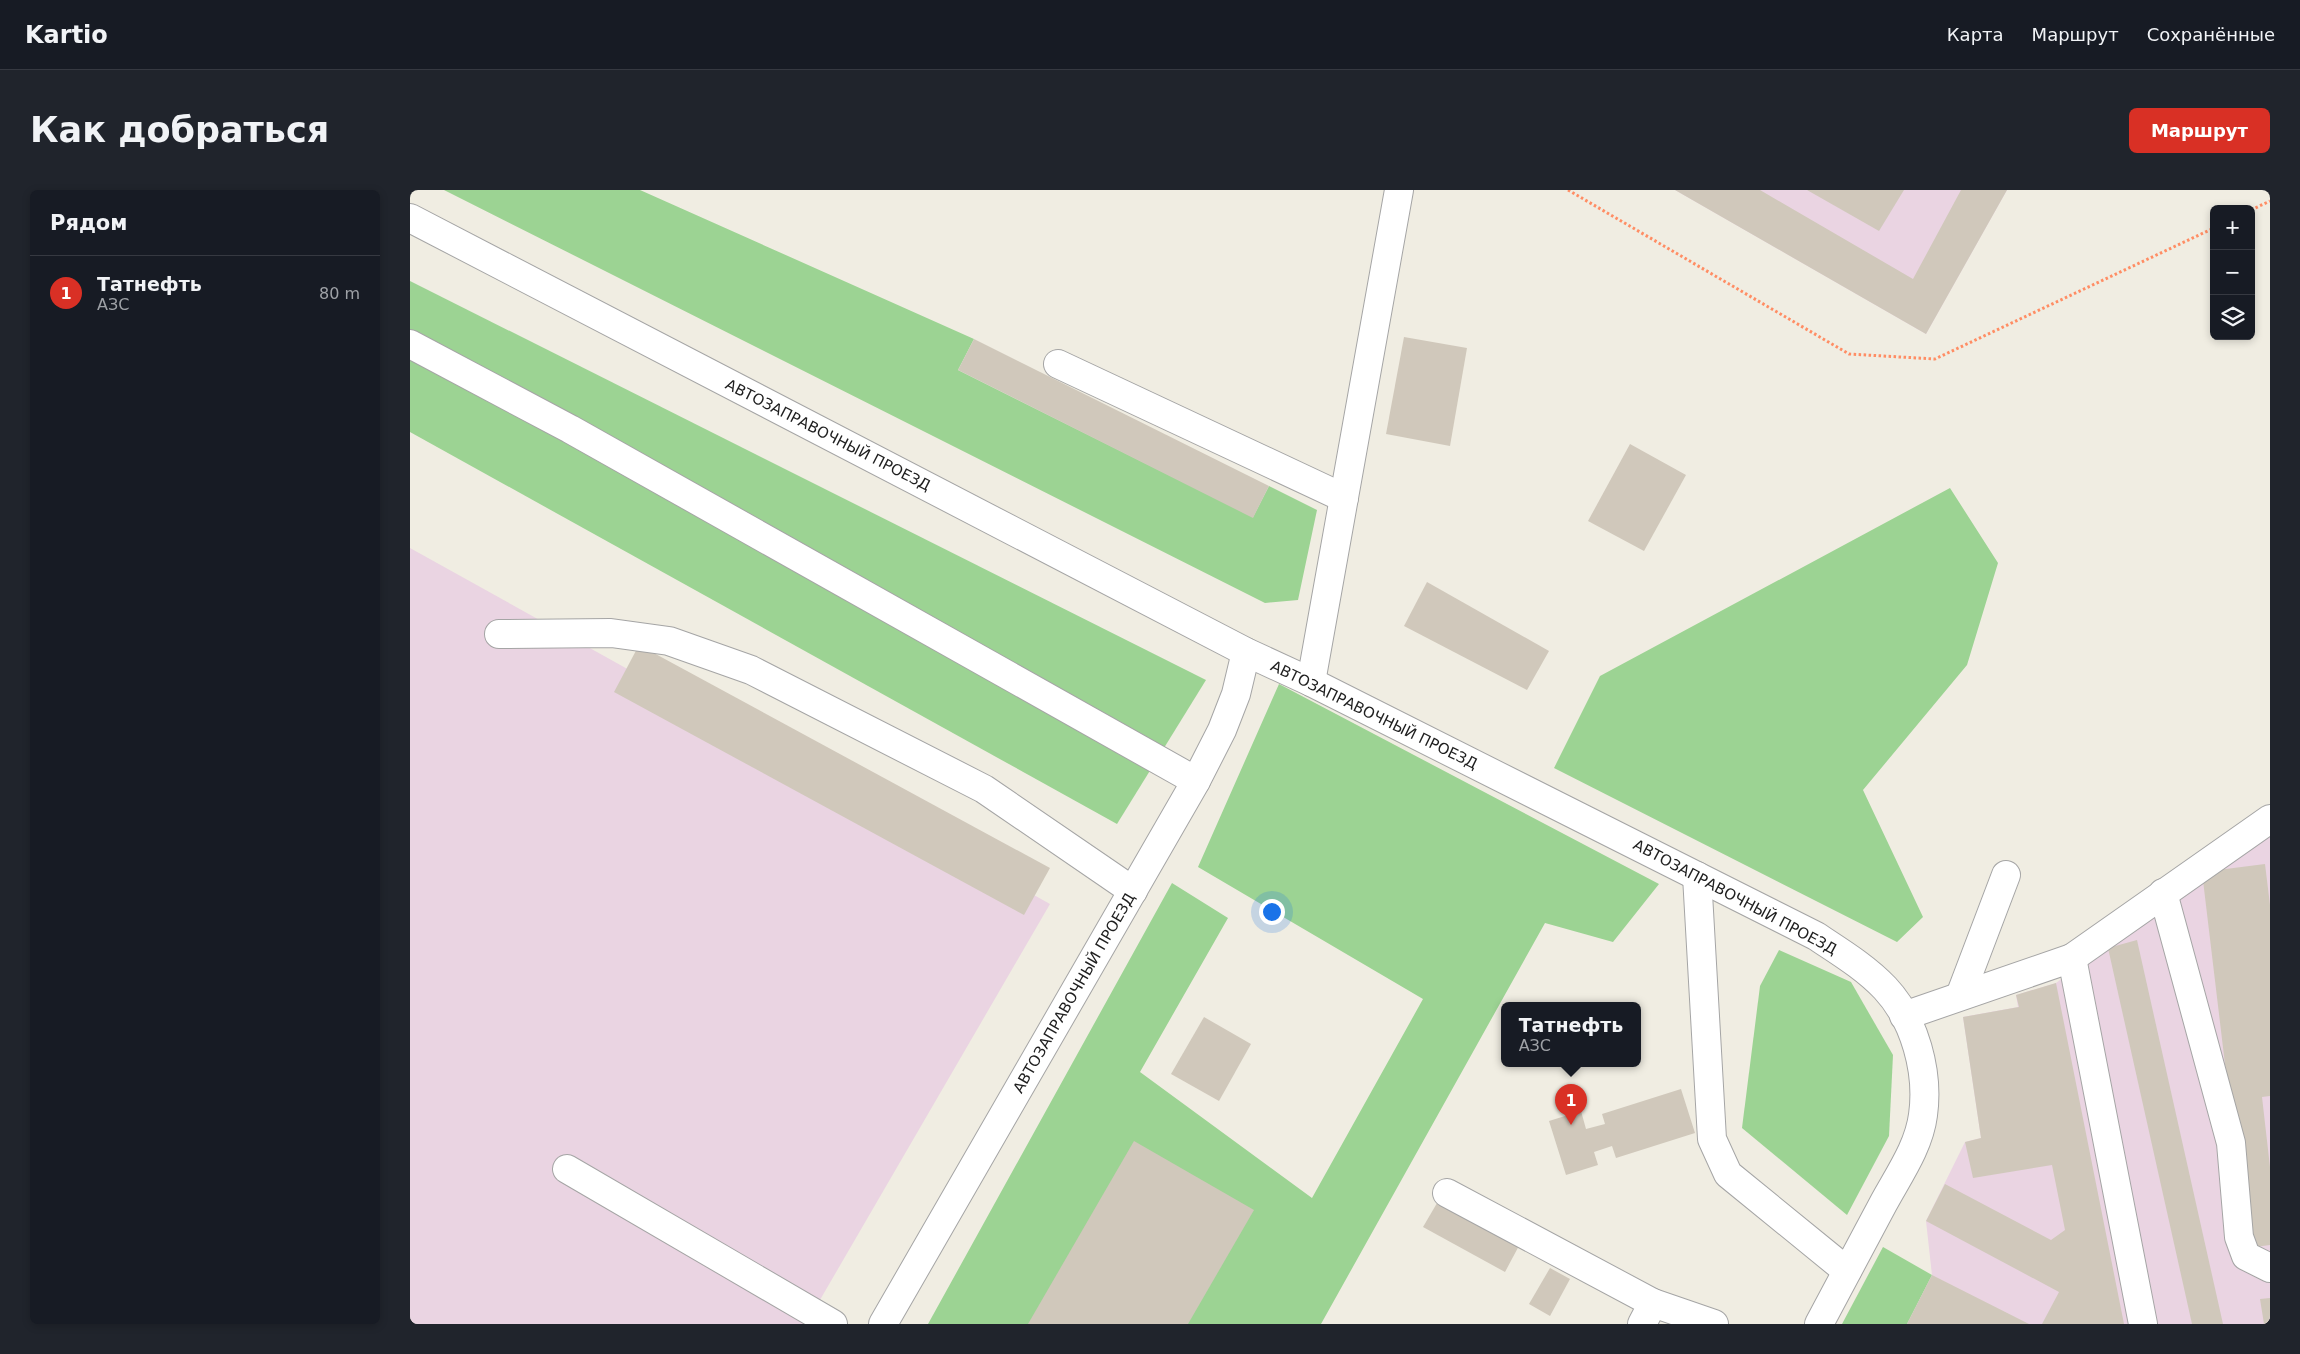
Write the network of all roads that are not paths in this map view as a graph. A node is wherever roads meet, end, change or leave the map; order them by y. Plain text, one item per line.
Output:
1 (1399, 190) edge
2 (410, 218) edge
3 (410, 344) edge
4 (1058, 364) dead end
5 (1344, 498) junction
6 (499, 634) dead end
7 (1246, 652) junction
8 (1311, 682) junction
9 (1196, 782) junction
10 (2270, 820) edge
11 (2006, 875) dead end
12 (1697, 876) junction
13 (1133, 891) junction
14 (2163, 893) junction
15 (2072, 958) junction
16 (1960, 996) junction
17 (1904, 1016) junction
18 (568, 1169) dead end
19 (1447, 1193) dead end
20 (2270, 1268) edge
21 (1847, 1270) junction
22 (1648, 1313) edge
23 (833, 1324) edge
24 (883, 1324) edge
25 (1714, 1324) edge
26 (1819, 1324) edge
27 (2143, 1324) edge

1 - 5 street
2 - 7 street, АВТОЗАПРАВОЧНЫЙ ПРОЕЗД
3 - 9 street
4 - 5 street
5 - 8 street
6 - 13 street
7 - 8 street, АВТОЗАПРАВОЧНЫЙ ПРОЕЗД
7 - 9 street, АВТОЗАПРАВОЧНЫЙ ПРОЕЗД
8 - 12 street, АВТОЗАПРАВОЧНЫЙ ПРОЕЗД
9 - 13 street, АВТОЗАПРАВОЧНЫЙ ПРОЕЗД
10 - 14 street
11 - 16 street
12 - 17 street, АВТОЗАПРАВОЧНЫЙ ПРОЕЗД
12 - 21 street
13 - 24 street, АВТОЗАПРАВОЧНЫЙ ПРОЕЗД
14 - 15 street
14 - 20 street
15 - 16 street
15 - 27 street
16 - 17 street
17 - 21 street, АВТОЗАПРАВОЧНЫЙ ПРОЕЗД
18 - 23 street
19 - 22 street
21 - 26 street, АВТОЗАПРАВОЧНЫЙ ПРОЕЗД
22 - 25 street

